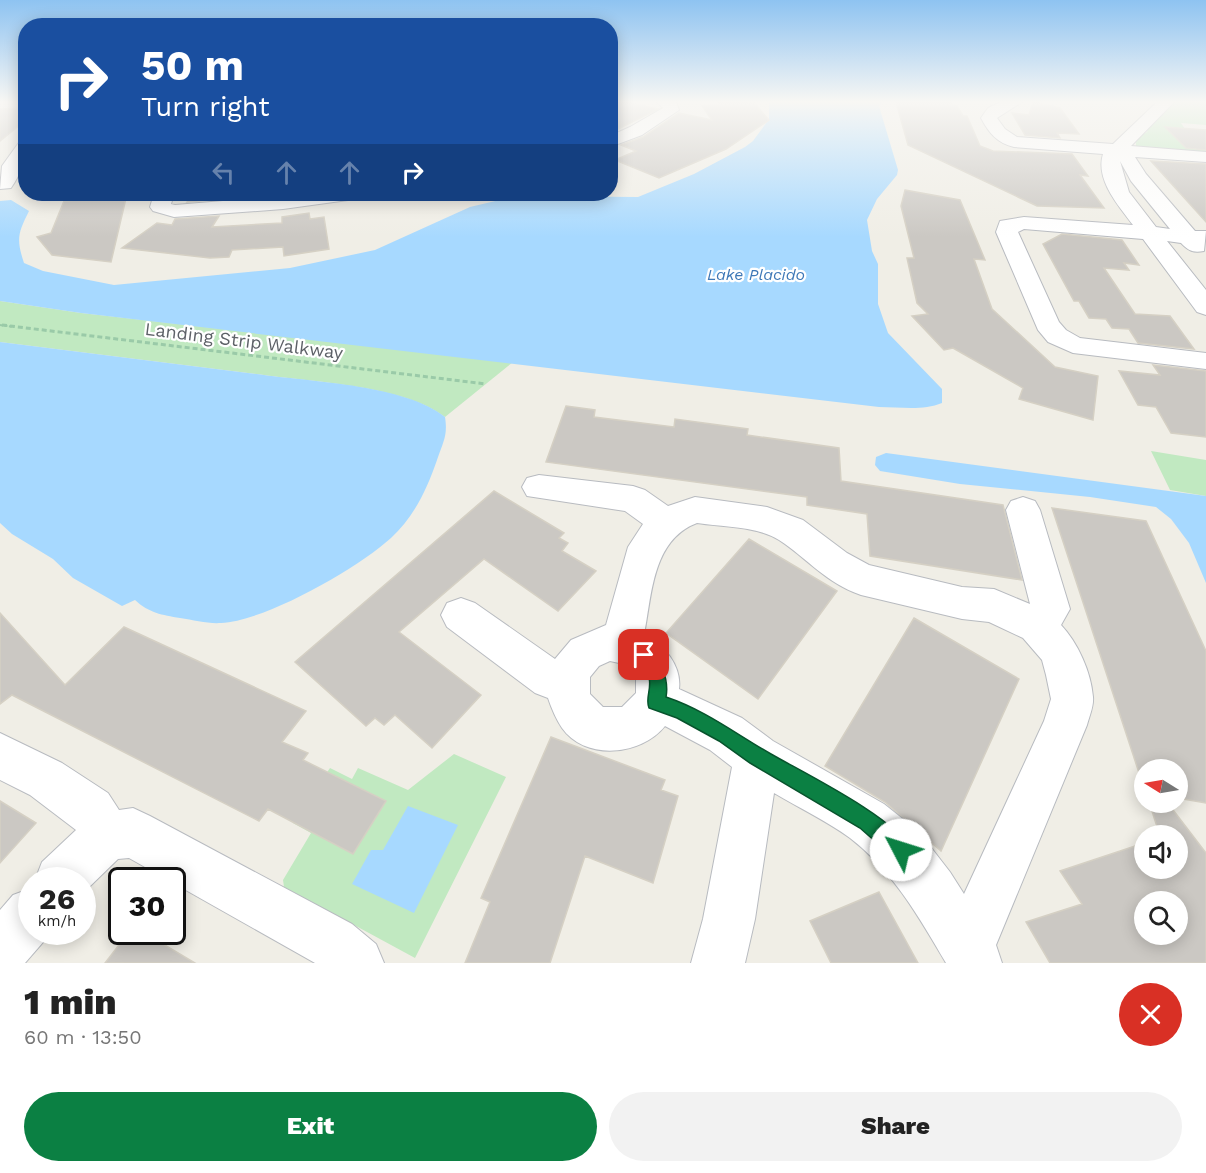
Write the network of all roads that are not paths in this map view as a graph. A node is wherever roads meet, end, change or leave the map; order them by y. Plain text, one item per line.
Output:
1 (1064, 147) edge
2 (1121, 147) edge
3 (18, 148) edge
4 (1117, 151) junction
5 (1206, 157) edge
6 (18, 183) edge
7 (2, 185) edge
8 (162, 201) edge
9 (297, 201) edge
10 (1150, 234) junction
11 (1197, 237) edge
12 (1206, 258) edge
13 (1206, 307) edge
14 (1206, 361) edge
15 (539, 487) dead end
16 (1023, 510) dead end
17 (667, 523) junction
18 (461, 615) dead end
19 (1037, 626) junction
20 (622, 644) junction
21 (566, 681) junction
22 (656, 702) junction
23 (0, 756) edge
24 (757, 756) junction
25 (107, 835) junction
26 (74, 867) edge
27 (18, 930) edge
28 (0, 951) edge
29 (971, 955) edge
30 (357, 963) edge
31 (718, 963) edge

1 - 4 street
2 - 4 street
3 - 7 street
4 - 5 street
4 - 10 street
4 - 11 street
6 - 7 street
8 - 9 street
10 - 11 street
10 - 13 street
10 - 14 street
11 - 12 street
15 - 17 street
16 - 19 street
17 - 19 street
17 - 20 street
18 - 21 street
19 - 29 street
20 - 21 street
20 - 22 street
21 - 22 street
22 - 24 street
23 - 25 street
24 - 29 street
24 - 31 street
25 - 26 street
25 - 30 street
27 - 28 street

